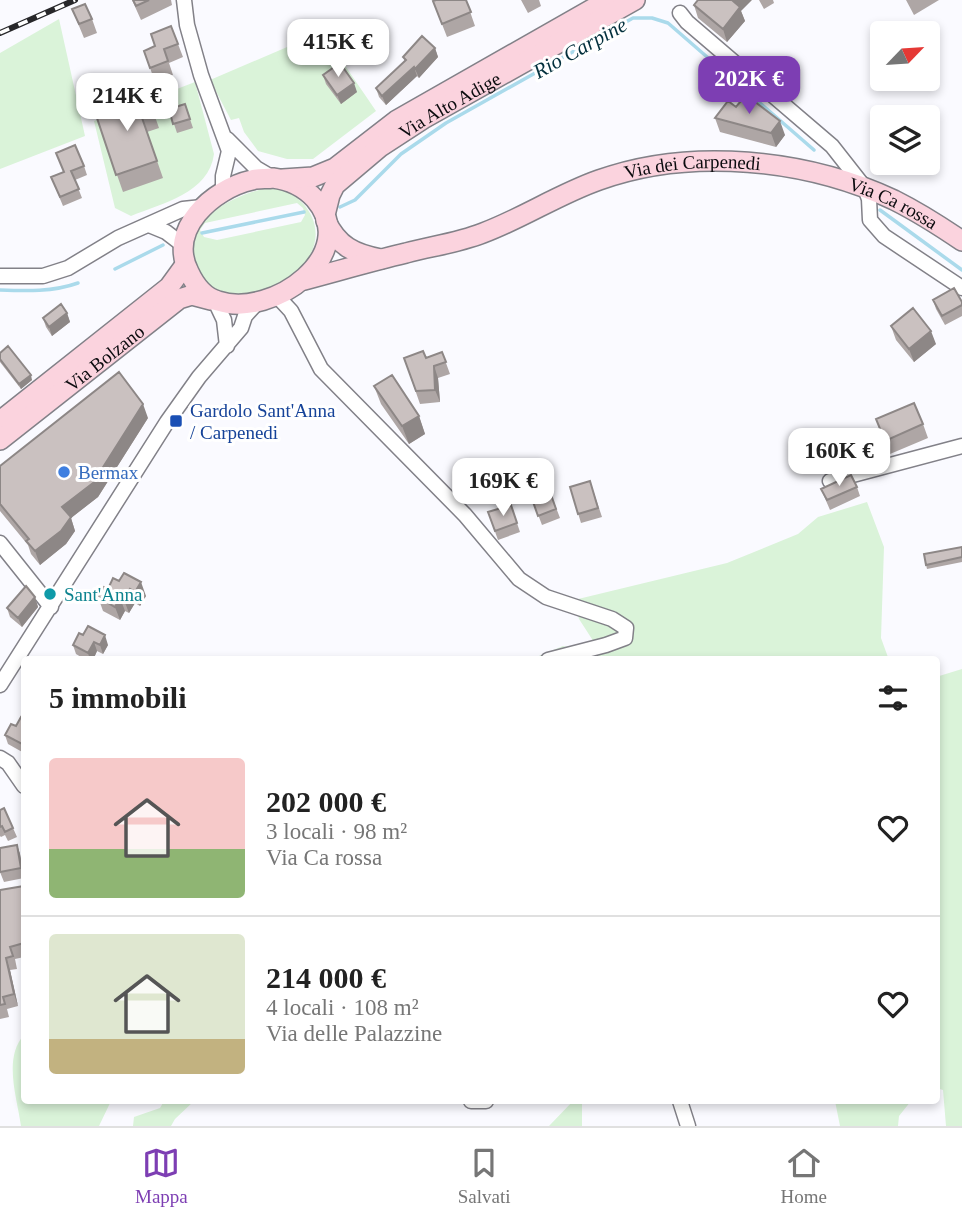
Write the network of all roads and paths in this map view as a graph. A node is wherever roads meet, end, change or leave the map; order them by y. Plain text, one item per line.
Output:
1 (184, 0) edge
2 (608, 0) edge
3 (635, 0) edge
4 (680, 13) dead end
5 (227, 139) junction
6 (277, 179) junction
7 (865, 188) junction
8 (223, 193) junction
9 (202, 207) junction
10 (325, 218) junction
11 (149, 225) junction
12 (962, 241) edge
13 (183, 245) junction
14 (385, 259) junction
15 (185, 265) junction
16 (0, 276) edge
17 (300, 282) junction
18 (962, 288) edge
19 (277, 296) junction
20 (215, 301) junction
21 (256, 304) junction
22 (291, 311) junction
23 (227, 346) junction
24 (131, 355) dead end
25 (49, 401) junction
26 (0, 421) edge
27 (0, 440) edge
28 (962, 446) edge
29 (830, 481) edge
30 (0, 544) edge
31 (51, 607) junction
32 (563, 656) edge
33 (0, 685) edge
34 (0, 758) edge
35 (21, 782) edge
36 (681, 1104) edge
37 (688, 1126) edge

1 - 5 street
2 - 6 main road, Via Alto Adige
3 - 10 main road, Via Alto Adige
4 - 7 street, Via Ca rossa
5 - 6 street
5 - 8 street
6 - 8 main road
6 - 10 main road
7 - 12 main road, Via Ca rossa
7 - 14 main road, Via dei Carpenedi
7 - 18 street
8 - 9 main road
9 - 11 street
9 - 13 main road
10 - 14 main road, Via dei Carpenedi
10 - 17 main road
11 - 13 street
11 - 16 street
13 - 15 main road
14 - 17 main road, Via dei Carpenedi
15 - 20 main road
15 - 26 main road, Via Bolzano
17 - 19 main road
17 - 22 street
19 - 21 main road
19 - 22 street
20 - 21 main road
20 - 23 street
20 - 25 main road, Via Bolzano
21 - 23 street
22 - 32 street
23 - 31 street
24 - 25 main road
25 - 27 main road, Via Bolzano
28 - 29 street
30 - 31 street
31 - 33 street
34 - 35 street
36 - 37 street

